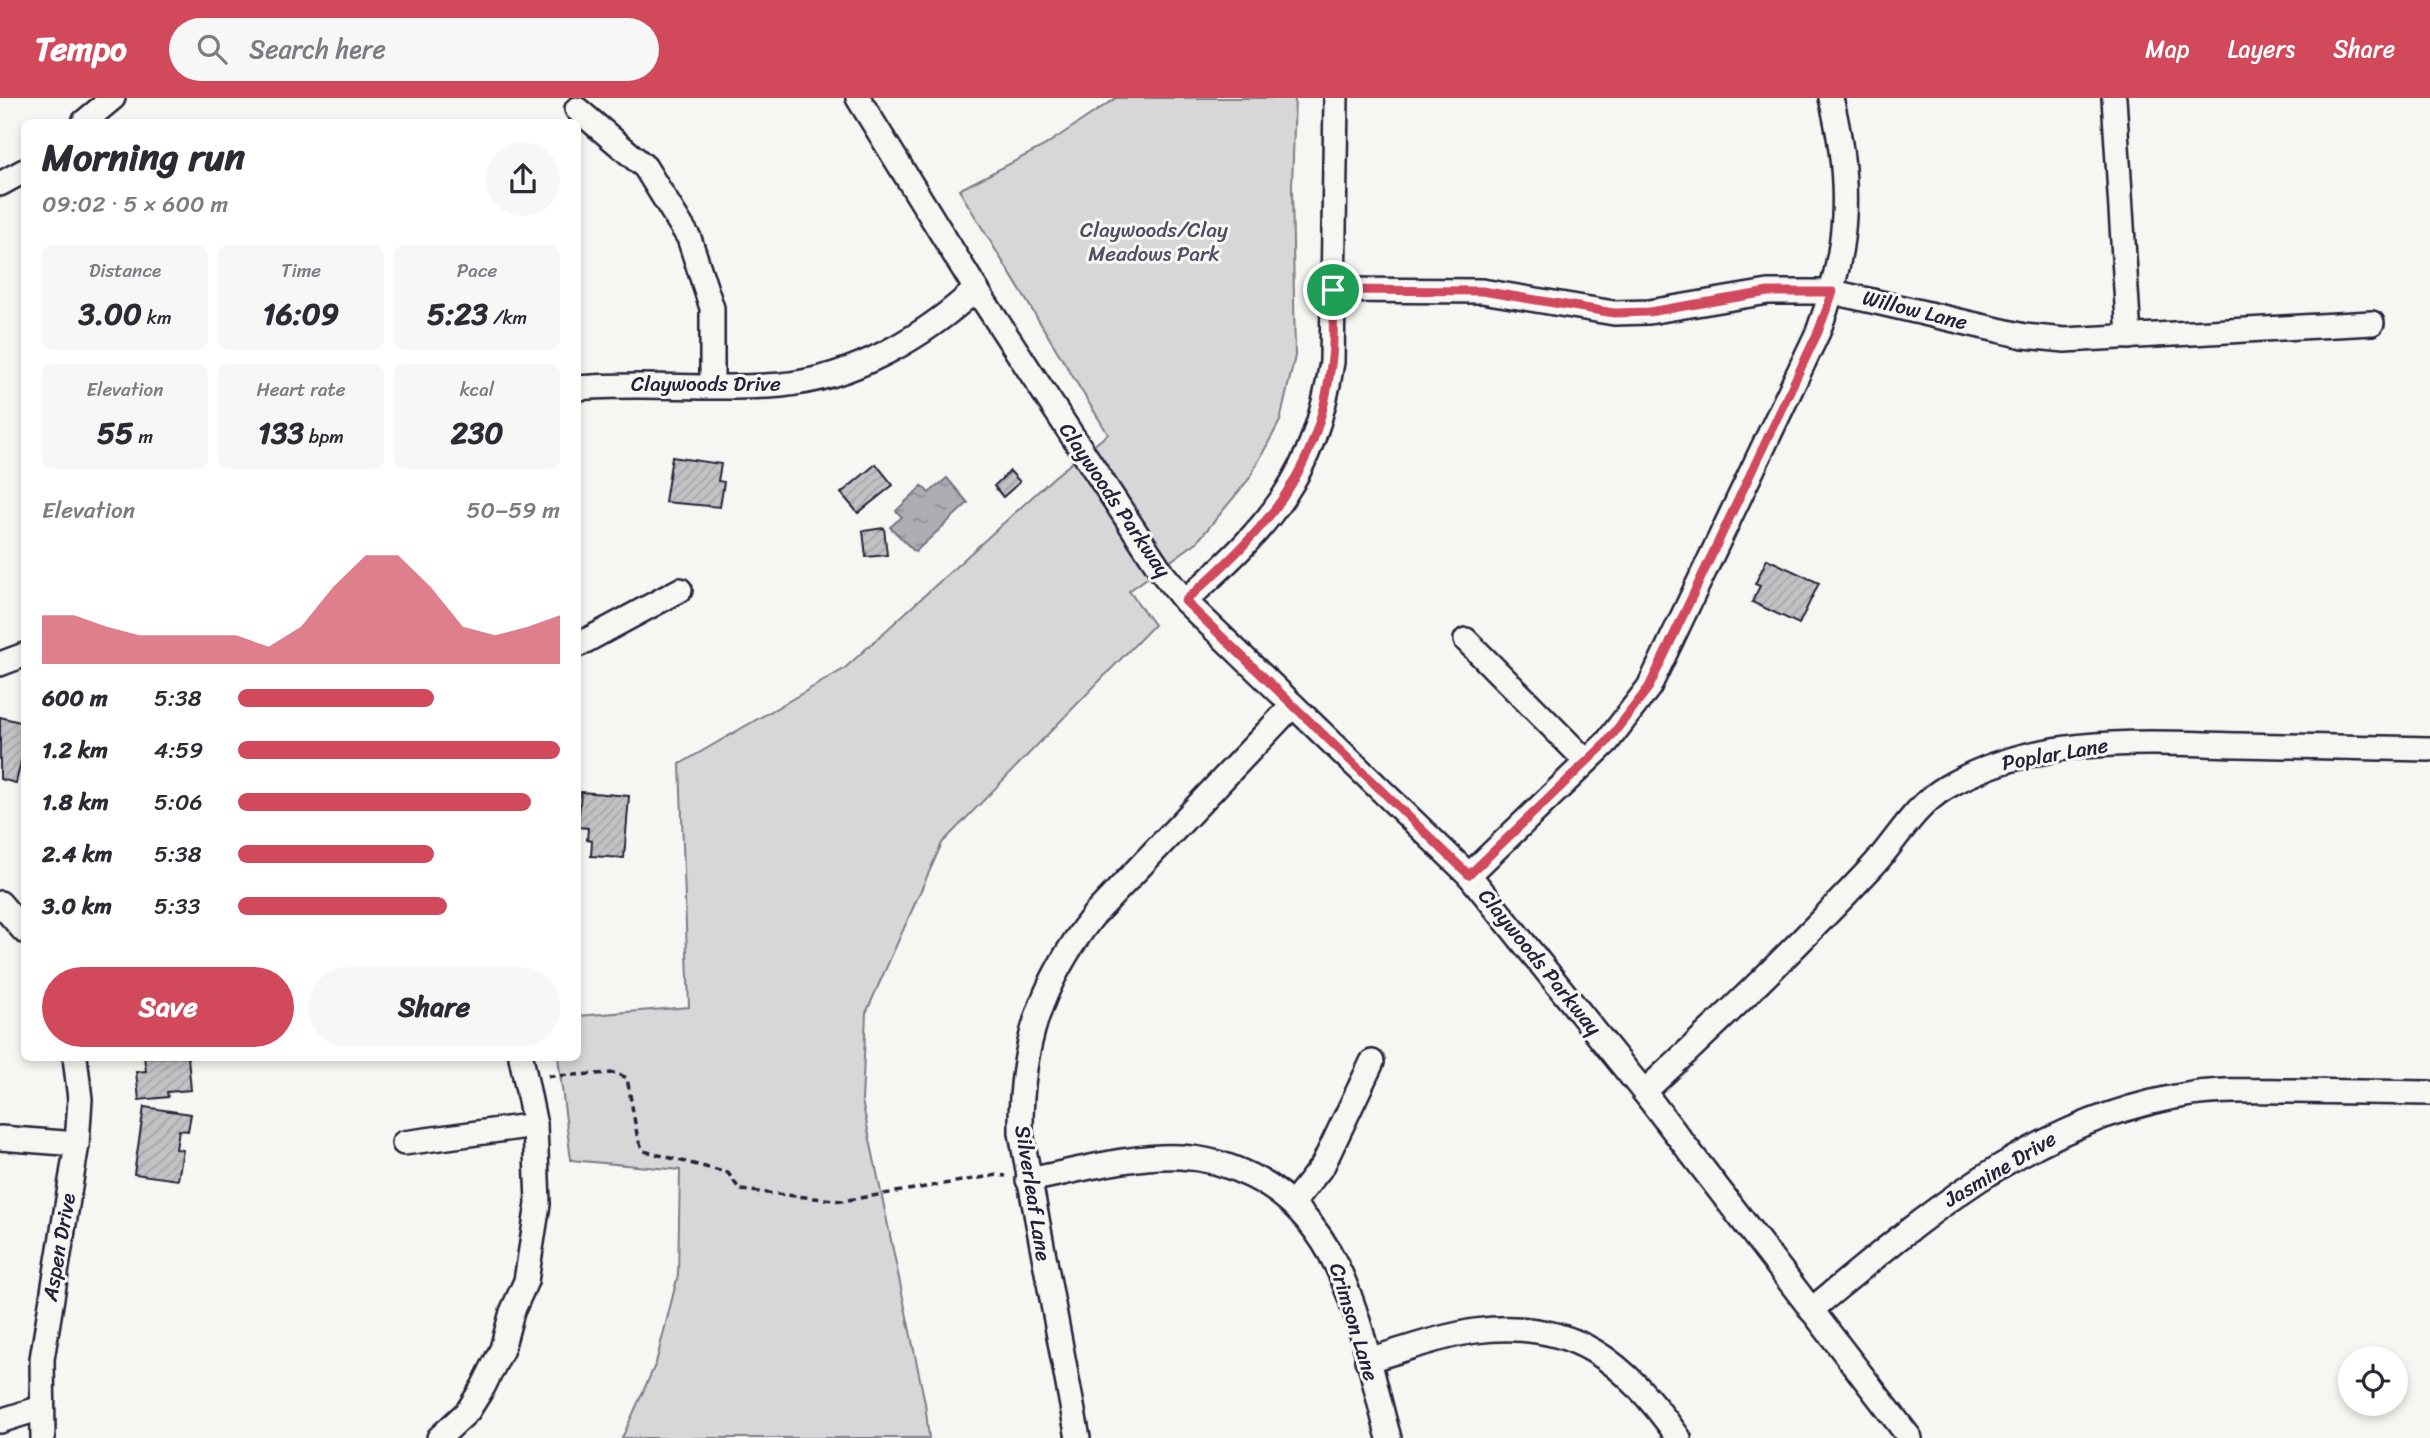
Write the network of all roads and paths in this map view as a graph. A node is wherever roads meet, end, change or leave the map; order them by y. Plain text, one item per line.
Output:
1 (113, 98) edge
2 (859, 98) edge
3 (1336, 98) edge
4 (1831, 98) edge
5 (2114, 98) edge
6 (577, 109) dead end
7 (88, 119) edge
8 (21, 173) edge
9 (0, 184) edge
10 (976, 289) junction
11 (1333, 290) junction
12 (1833, 292) junction
13 (2372, 323) dead end
14 (2129, 337) junction
15 (712, 385) junction
16 (581, 388) edge
17 (680, 590) dead end
18 (1185, 601) junction
19 (1466, 640) dead end
20 (581, 643) edge
21 (21, 656) edge
22 (0, 663) edge
23 (1293, 706) junction
24 (2430, 750) edge
25 (1586, 761) junction
26 (1469, 875) junction
27 (0, 903) edge
28 (21, 928) edge
29 (75, 1061) edge
30 (1372, 1062) dead end
31 (523, 1067) edge
32 (1644, 1092) junction
33 (2430, 1093) edge
34 (535, 1125) junction
35 (0, 1138) edge
36 (404, 1143) dead end
37 (77, 1144) junction
38 (1028, 1180) junction
39 (1293, 1203) junction
40 (1811, 1310) junction
41 (1367, 1360) junction
42 (41, 1408) junction
43 (0, 1421) edge
44 (43, 1438) edge
45 (439, 1438) edge
46 (1078, 1438) edge
47 (1389, 1438) edge
48 (1679, 1438) edge
49 (1910, 1438) edge

1 - 7 street
2 - 10 street, Claywoods Parkway
3 - 11 street
4 - 12 street
5 - 14 street
6 - 15 street
8 - 9 street
10 - 15 street, Claywoods Drive
10 - 18 street, Claywoods Parkway
11 - 12 street, Willow Lane
11 - 18 street
12 - 14 street, Willow Lane
12 - 25 street
13 - 14 street, Willow Lane
15 - 16 street, Claywoods Drive
17 - 20 street
18 - 23 street, Claywoods Parkway
19 - 25 street
21 - 22 street
23 - 26 street, Claywoods Parkway
23 - 38 street, Silverleaf Lane
24 - 32 street, Poplar Lane
25 - 26 street
26 - 32 street, Claywoods Parkway
27 - 28 street
29 - 37 street, Aspen Drive
30 - 39 street
31 - 34 street
31 - 38 path
32 - 40 street, Claywoods Parkway
33 - 40 street, Jasmine Drive
34 - 36 street
34 - 45 street
35 - 37 street
37 - 42 street, Aspen Drive
38 - 39 street, Crimson Lane
38 - 46 street, Silverleaf Lane
39 - 41 street, Crimson Lane
40 - 49 street, Claywoods Parkway
41 - 47 street, Crimson Lane
41 - 48 street
42 - 43 street
42 - 44 street, Aspen Drive

